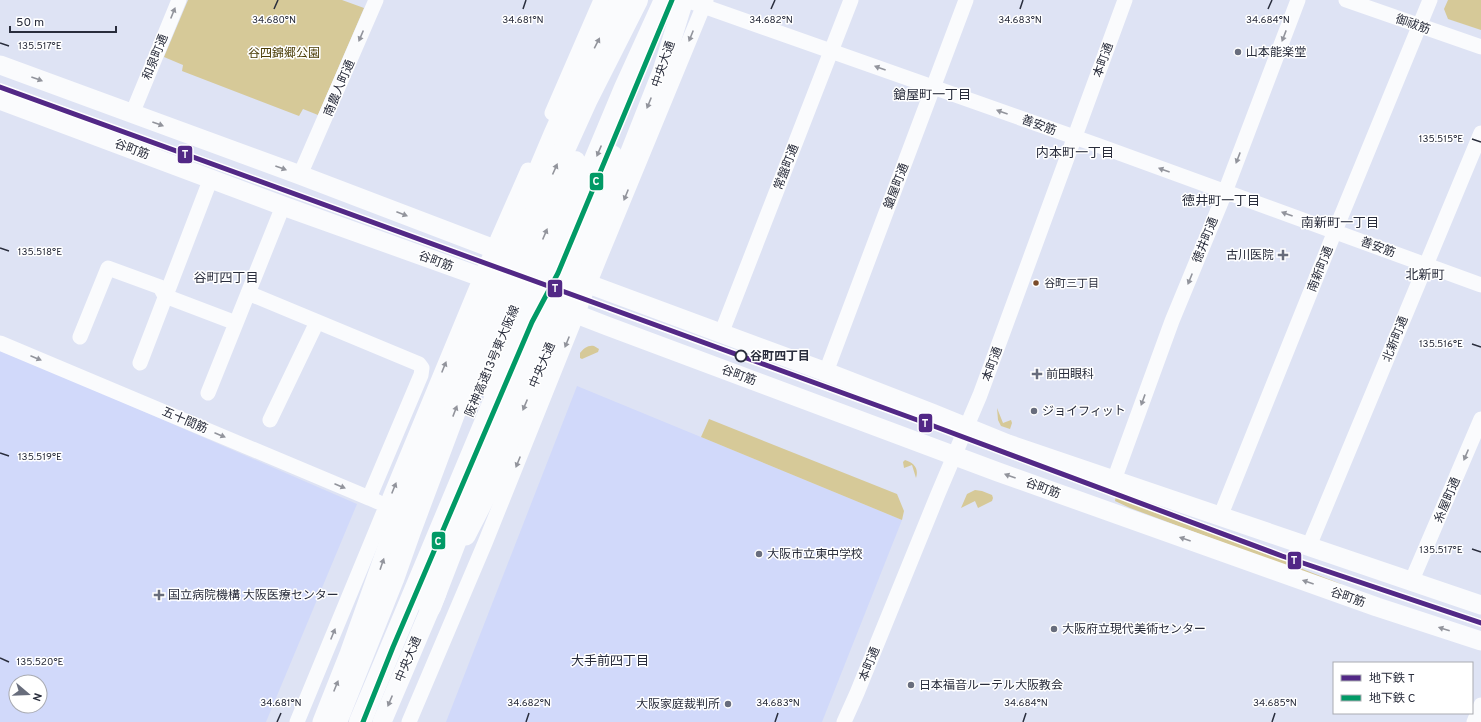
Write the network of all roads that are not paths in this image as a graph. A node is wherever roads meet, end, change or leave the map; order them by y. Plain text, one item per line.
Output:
1 (179, 0) edge
2 (376, 0) edge
3 (601, 0) edge
4 (619, 0) edge
5 (639, 0) edge
6 (666, 0) edge
7 (685, 0) edge
8 (851, 0) edge
9 (966, 0) edge
10 (1125, 0) edge
11 (1298, 0) edge
12 (1346, 0) edge
13 (1430, 0) edge
14 (704, 3) edge
15 (1420, 26) junction
16 (1481, 48) edge
17 (831, 50) junction
18 (0, 65) edge
19 (934, 87) junction
20 (0, 100) edge
21 (132, 114) junction
22 (1481, 133) edge
23 (1074, 137) junction
24 (300, 175) junction
25 (211, 178) junction
26 (1225, 191) junction
27 (283, 206) junction
28 (1335, 231) junction
29 (494, 249) junction
30 (1426, 265) junction
31 (481, 277) junction
32 (589, 285) junction
33 (1481, 285) edge
34 (248, 293) junction
35 (165, 296) junction
36 (578, 315) junction
37 (317, 322) junction
38 (236, 323) junction
39 (721, 334) junction
40 (80, 337) dead end
41 (0, 343) edge
42 (140, 363) dead end
43 (826, 372) junction
44 (208, 393) dead end
45 (270, 420) dead end
46 (1481, 420) edge
47 (967, 427) junction
48 (954, 455) junction
49 (1114, 480) junction
50 (369, 498) junction
51 (386, 506) junction
52 (1220, 517) junction
53 (1309, 546) junction
54 (1412, 580) junction
55 (1481, 605) edge
56 (430, 607) junction
57 (1481, 641) edge
58 (1481, 705) edge
59 (297, 722) edge
60 (322, 722) edge
61 (336, 722) edge
62 (341, 722) edge
63 (360, 722) edge
64 (382, 722) edge
65 (409, 722) edge
66 (844, 722) edge
67 (1474, 722) edge

21 -> 1 street, 和泉町通
2 -> 24 street, 南農人町通
3 - 29 street
60 -> 4 main road
61 -> 5 highway
62 -> 5 highway, 阪神高速13号東大阪線
6 - 56 highway
6 -> 63 highway, 阪神高速13号東大阪線
7 - 14 street, 善安筋
7 -> 56 main road, 中央大通
8 - 17 street, 常盤町通
9 - 19 street, 鎗屋町通
10 - 23 street, 本町通
11 -> 26 street, 徳井町通
12 - 15 street, 御祓筋
13 - 15 street, 南新町通
14 - 17 street, 善安筋
14 -> 32 street, 中央大通
15 - 16 street, 御祓筋
15 - 28 street, 南新町通
19 -> 17 street, 善安筋
17 - 39 street, 常盤町通
18 -> 21 main road
23 -> 19 street, 善安筋
19 - 43 street, 鎗屋町通
20 - 25 main road, 谷町筋
21 -> 24 main road
22 - 30 street, 北新町通
26 -> 23 street, 善安筋
23 - 47 street, 本町通
24 -> 29 main road
25 - 27 main road, 谷町筋
25 - 35 street
28 -> 26 street, 善安筋
26 -> 49 street, 徳井町通
27 - 31 main road, 谷町筋
27 - 34 street
28 - 30 street, 善安筋
28 - 52 street, 南新町通
29 - 31 street
29 - 32 main road
30 - 33 street, 善安筋
30 - 53 street, 北新町通
31 - 36 main road, 谷町筋
51 -> 31 street
32 - 36 street, 中央大通
32 - 39 main road
34 - 37 street
34 - 38 street
35 - 38 street
35 - 40 street
35 - 42 street
36 - 48 main road, 谷町筋
36 -> 65 street, 中央大通
37 - 45 street
37 - 50 street
38 - 44 street
39 - 43 main road
41 -> 50 street, 五十間筋
43 - 47 main road
46 -> 54 street, 糸屋町通
47 - 48 street, 本町通
47 - 49 main road
57 -> 48 main road, 谷町筋
48 - 66 street, 本町通
49 - 52 main road
50 - 51 street, 五十間筋
59 -> 51 street
52 - 53 main road
53 - 54 main road
54 - 55 main road
56 -> 64 main road, 中央大通
58 - 67 street

